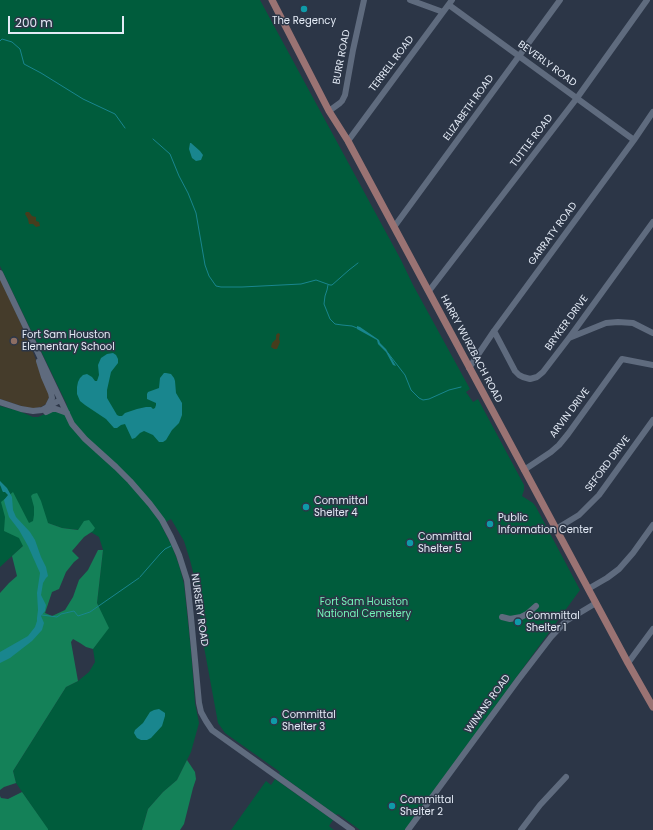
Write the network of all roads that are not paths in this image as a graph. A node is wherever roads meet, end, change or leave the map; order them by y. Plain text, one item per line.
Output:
1 (272, 0) edge
2 (364, 0) edge
3 (410, 0) edge
4 (560, 0) edge
5 (647, 0) edge
6 (451, 2) edge
7 (443, 12) junction
8 (519, 56) junction
9 (577, 98) junction
10 (329, 111) junction
11 (653, 112) edge
12 (634, 140) junction
13 (348, 141) junction
14 (653, 222) edge
15 (394, 228) junction
16 (0, 273) edge
17 (429, 291) junction
18 (494, 331) junction
19 (652, 332) edge
20 (569, 338) junction
21 (36, 349) junction
22 (653, 365) edge
23 (469, 368) junction
24 (60, 400) junction
25 (0, 402) edge
26 (48, 407) junction
27 (20, 409) junction
28 (66, 413) junction
29 (653, 420) edge
30 (524, 470) junction
31 (653, 525) edge
32 (556, 530) junction
33 (588, 589) junction
34 (596, 603) junction
35 (536, 606) dead end
36 (502, 617) dead end
37 (653, 630) edge
38 (628, 663) junction
39 (653, 707) edge
40 (566, 777) dead end
41 (352, 830) edge
42 (408, 830) edge
43 (521, 830) edge

1 - 10 main road, HARRY WURZBACH ROAD
2 - 10 street, BURR ROAD
3 - 7 street
4 - 8 street, ELIZABETH ROAD
5 - 9 street, TUTTLE ROAD
6 - 7 street, TERRELL ROAD
6 - 8 street, BEVERLY ROAD
7 - 13 street, TERRELL ROAD
8 - 9 street, BEVERLY ROAD
8 - 15 street, ELIZABETH ROAD
9 - 12 street, BEVERLY ROAD
9 - 17 street, TUTTLE ROAD
10 - 13 main road, HARRY WURZBACH ROAD
11 - 12 street, GARRATY ROAD
12 - 18 street, GARRATY ROAD
13 - 15 main road, HARRY WURZBACH ROAD
14 - 20 street, BRYKER DRIVE
15 - 17 main road, HARRY WURZBACH ROAD
16 - 21 street
17 - 23 main road, HARRY WURZBACH ROAD
18 - 20 street, BRYKER DRIVE
18 - 23 street, GARRATY ROAD
19 - 20 street
21 - 24 street, NURSERY ROAD
21 - 26 street
22 - 30 street, ARVIN DRIVE
23 - 30 main road, HARRY WURZBACH ROAD
24 - 26 street
24 - 28 street, NURSERY ROAD
25 - 27 street
26 - 27 street
27 - 28 street
28 - 41 street, NURSERY ROAD
29 - 32 street, SEFORD DRIVE
30 - 32 main road, HARRY WURZBACH ROAD
31 - 33 street
32 - 33 main road, HARRY WURZBACH ROAD
33 - 34 main road, HARRY WURZBACH ROAD
34 - 38 main road, HARRY WURZBACH ROAD
34 - 42 street, WINANS ROAD
35 - 36 street
37 - 38 street
38 - 39 main road, HARRY WURZBACH ROAD
40 - 43 street

